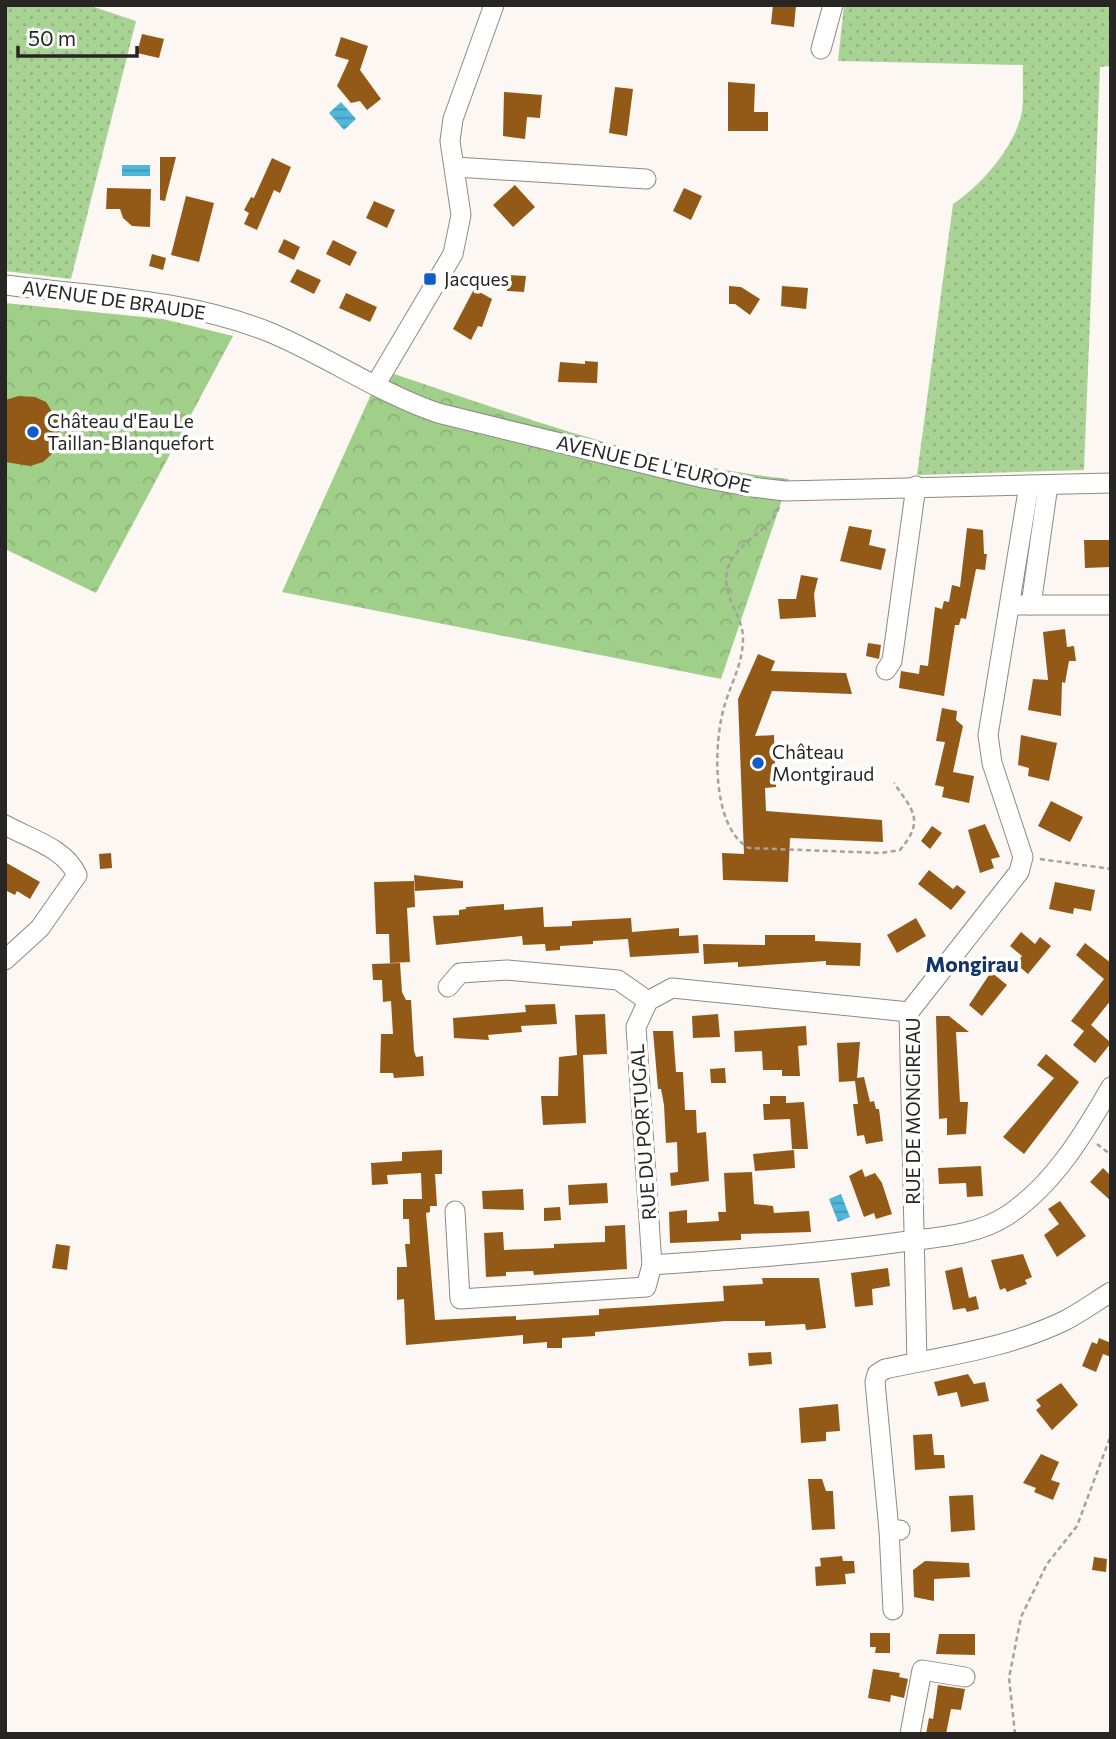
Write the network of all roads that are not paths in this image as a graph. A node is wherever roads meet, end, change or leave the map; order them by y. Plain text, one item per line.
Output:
1 (494, 5) edge
2 (833, 5) edge
3 (821, 49) dead end
4 (454, 167) junction
5 (646, 179) dead end
6 (5, 285) edge
7 (376, 384) junction
8 (1111, 483) edge
9 (1039, 485) junction
10 (916, 486) junction
11 (1010, 605) junction
12 (1031, 605) junction
13 (1111, 605) edge
14 (886, 670) dead end
15 (5, 825) edge
16 (5, 960) edge
17 (448, 987) dead end
18 (648, 1002) junction
19 (909, 1012) junction
20 (1111, 1087) edge
21 (455, 1211) dead end
22 (914, 1240) junction
23 (652, 1265) junction
24 (1111, 1292) edge
25 (917, 1362) junction
26 (893, 1610) dead end
27 (965, 1677) dead end
28 (910, 1734) edge

1 - 4 street
2 - 3 street
4 - 5 street
4 - 7 street
6 - 7 street, AVENUE DE BRAUDE
7 - 10 street, AVENUE DE L'EUROPE
8 - 9 street, AVENUE DE L'EUROPE
9 - 10 street, AVENUE DE L'EUROPE
9 - 11 street
9 - 12 street
10 - 14 street
11 - 12 street
11 - 19 street, RUE DE MONGIREAU
12 - 13 street
15 - 16 street
17 - 18 street
18 - 19 street
18 - 23 street, RUE DU PORTUGAL
19 - 22 street, RUE DE MONGIREAU
20 - 22 street
21 - 23 street
22 - 23 street
22 - 25 street, RUE DE MONGIREAU
24 - 25 street
25 - 26 street
27 - 28 street

